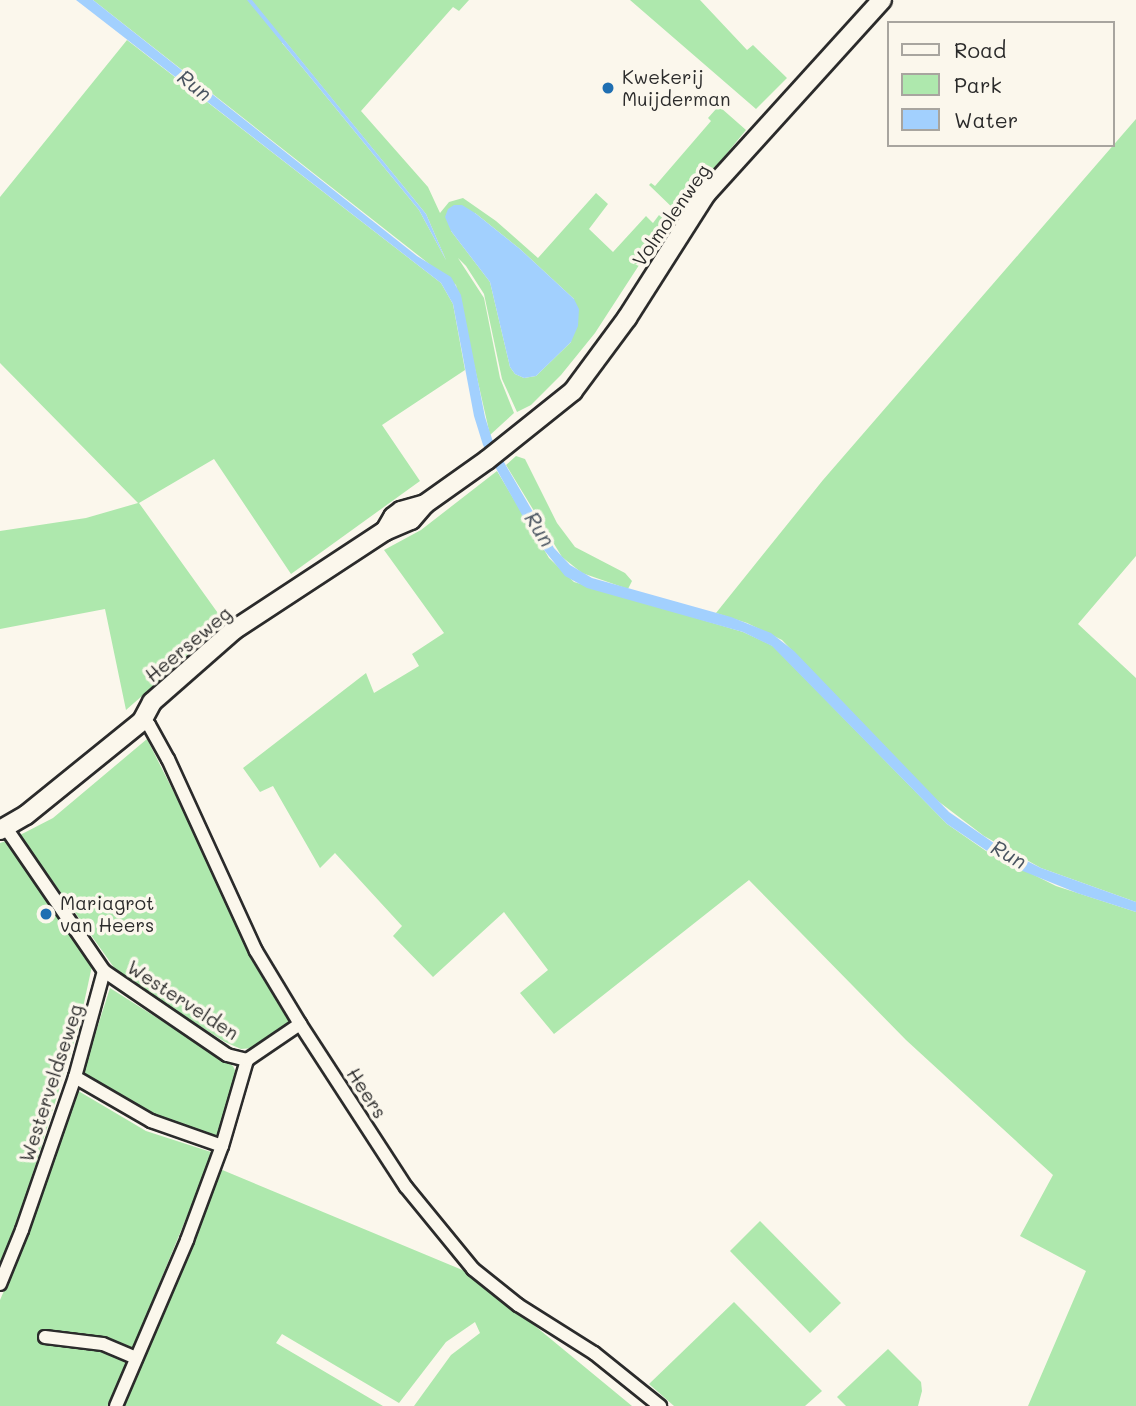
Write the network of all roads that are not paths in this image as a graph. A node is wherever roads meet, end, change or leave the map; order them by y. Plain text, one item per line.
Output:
1 (882, 0) edge
2 (529, 426) joint
3 (142, 721) junction
4 (3, 829) edge
5 (104, 971) junction
6 (300, 1024) junction
7 (247, 1060) junction
8 (75, 1077) junction
9 (222, 1146) junction
10 (0, 1284) edge
11 (45, 1337) dead end
12 (136, 1358) junction
13 (116, 1406) edge
14 (660, 1406) edge

1 - 2 street, Volmolenweg
2 - 3 street, Heerseweg
3 - 4 street, Heerseweg
3 - 6 street, Heers
4 - 5 street, Westervelden
5 - 7 street, Westervelden
5 - 8 street, Westerveldseweg
6 - 7 street, Westervelden
6 - 14 street, Heers
7 - 9 street, Westervelden
8 - 9 street
8 - 10 street, Westerveldseweg
9 - 12 street, Westervelden
11 - 12 street
12 - 13 street, Westervelden

